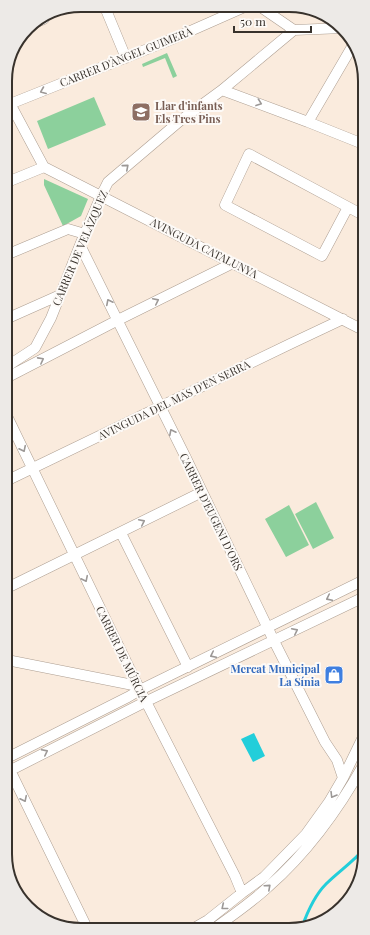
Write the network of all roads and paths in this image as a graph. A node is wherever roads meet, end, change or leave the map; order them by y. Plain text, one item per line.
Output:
1 (107, 12) edge
2 (233, 12) edge
3 (268, 12) edge
4 (333, 28) edge
5 (294, 30) junction
6 (350, 50) edge
7 (126, 58) junction
8 (222, 90) junction
9 (12, 103) edge
10 (12, 112) edge
11 (308, 122) junction
12 (358, 140) edge
13 (44, 167) junction
14 (12, 180) edge
15 (101, 196) junction
16 (348, 207) junction
17 (358, 212) edge
18 (85, 234) junction
19 (80, 245) junction
20 (12, 252) edge
21 (232, 263) junction
22 (60, 295) junction
23 (12, 316) edge
24 (343, 319) junction
25 (118, 320) junction
26 (358, 327) edge
27 (12, 363) edge
28 (12, 375) edge
29 (160, 407) junction
30 (12, 426) edge
31 (33, 469) junction
32 (12, 478) edge
33 (202, 492) junction
34 (121, 533) junction
35 (74, 556) junction
36 (358, 583) edge
37 (12, 586) edge
38 (358, 600) edge
39 (268, 628) junction
40 (274, 641) junction
41 (12, 661) edge
42 (188, 667) junction
43 (139, 688) junction
44 (145, 702) junction
45 (358, 747) edge
46 (12, 756) edge
47 (12, 766) edge
48 (12, 773) edge
49 (358, 775) edge
50 (343, 778) junction
51 (242, 893) junction
52 (85, 923) edge
53 (203, 923) edge
54 (221, 923) edge

1 - 7 street
2 - 7 street, CARRER D'ÀNGEL GUIMERÀ
3 - 5 street
4 - 5 street
5 - 8 street, CARRER DE VELÁZQUEZ
6 - 11 street
7 -> 9 street, CARRER D'ÀNGEL GUIMERÀ
8 -> 11 street
15 -> 8 street, CARRER DE VELÁZQUEZ
10 - 13 street
11 - 12 street
13 - 14 street
13 - 15 street, AVINGUDA CATALUNYA
15 - 18 street, CARRER DE VELÁZQUEZ
15 - 21 street, AVINGUDA CATALUNYA
16 - 16 street
16 - 17 street
18 - 19 street, CARRER DE VELÁZQUEZ
18 - 20 street
19 - 22 street, CARRER DE VELÁZQUEZ
25 -> 19 street, CARRER D'EUGENI D'ORS
21 - 24 street, AVINGUDA CATALUNYA
25 -> 21 street
22 - 23 street
22 - 27 street, CARRER DE VELÁZQUEZ
24 - 26 street, AVINGUDA CATALUNYA
24 - 29 street, AVINGUDA DEL MAS D'EN SERRA
28 -> 25 street
25 - 29 street, CARRER D'EUGENI D'ORS
29 - 31 street, AVINGUDA DEL MAS D'EN SERRA
33 -> 29 street, CARRER D'EUGENI D'ORS
30 -> 31 street, CARRER DE MÚRCIA
31 - 32 street, AVINGUDA DEL MAS D'EN SERRA
31 - 35 street, CARRER DE MÚRCIA
34 -> 33 street
33 - 39 street, CARRER D'EUGENI D'ORS
34 - 35 street
34 - 42 street
35 - 37 street
35 -> 43 street, CARRER DE MÚRCIA
36 -> 39 street
40 -> 38 street
39 - 40 street, CARRER D'EUGENI D'ORS
39 -> 42 street
40 - 44 street
40 - 50 street, CARRER D'EUGENI D'ORS
41 - 43 street
42 - 43 street
43 - 44 street, CARRER DE MÚRCIA
43 - 46 street
47 -> 44 street
44 - 51 street, CARRER DE MÚRCIA
45 - 50 street
48 -> 52 street
54 -> 49 street
50 -> 51 street
51 -> 53 street

